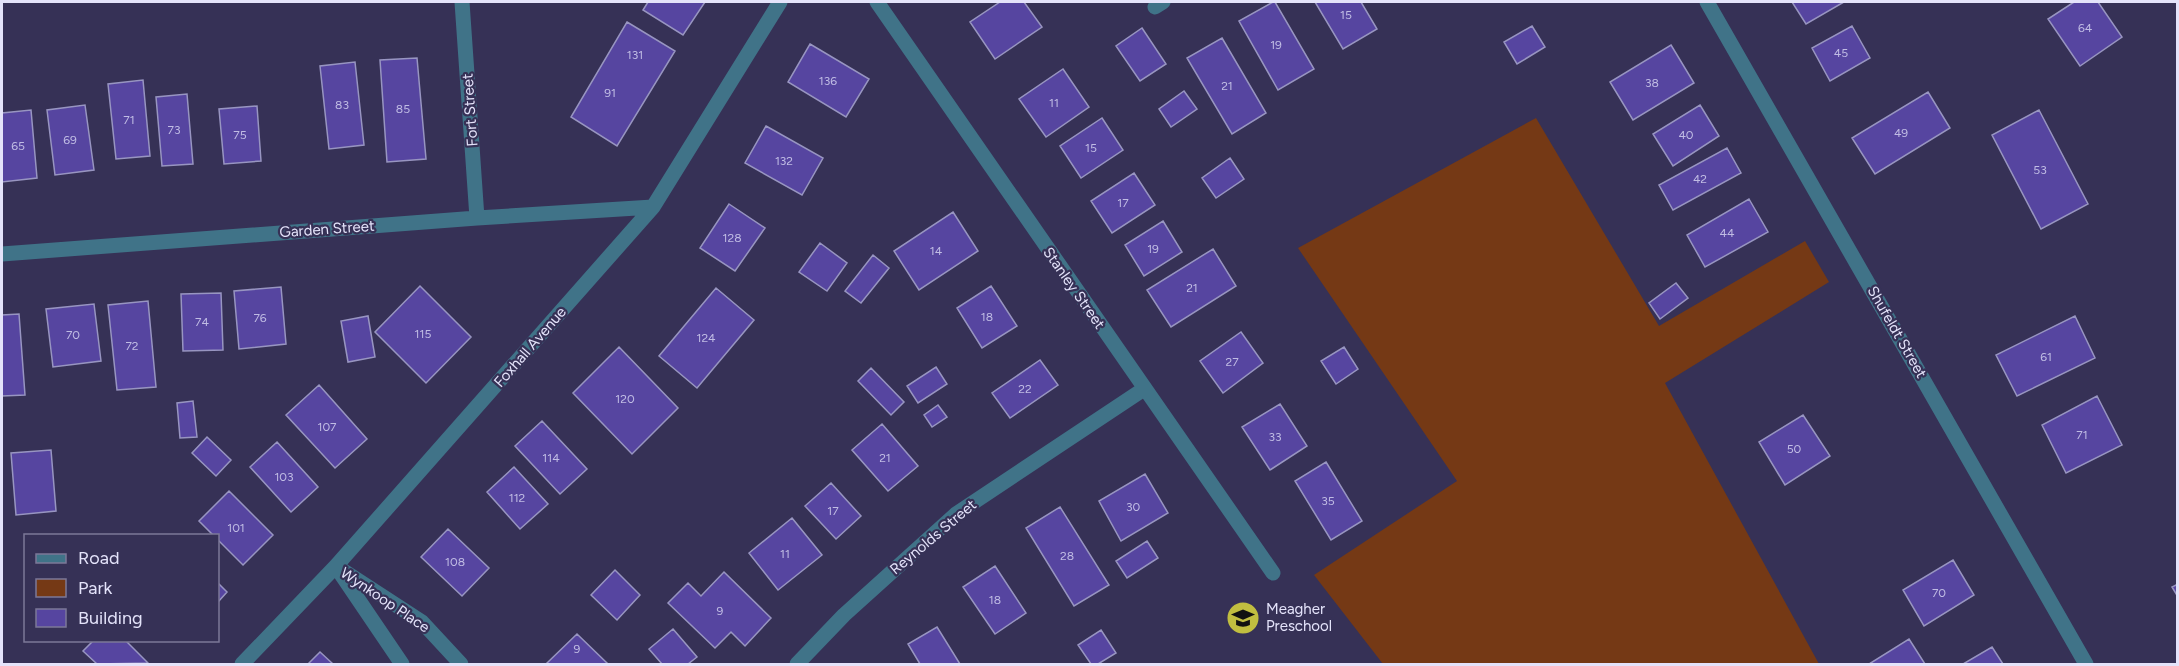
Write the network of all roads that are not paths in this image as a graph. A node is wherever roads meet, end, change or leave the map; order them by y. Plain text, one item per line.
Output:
1 (462, 2) edge
2 (780, 2) edge
3 (877, 2) edge
4 (1707, 2) edge
5 (653, 207) junction
6 (477, 218) junction
7 (2, 254) edge
8 (1144, 389) junction
9 (336, 566) junction
10 (1273, 573) dead end
11 (242, 664) edge
12 (402, 664) edge
13 (461, 664) edge
14 (797, 664) edge
15 (2086, 664) edge

1 - 6 street, Fort Street
2 - 5 street, Foxhall Avenue
3 - 8 street, Stanley Street
4 - 15 street, Shufeldt Street
5 - 6 street, Garden Street
5 - 9 street, Foxhall Avenue
6 - 7 street, Garden Street
8 - 10 street, Stanley Street
8 - 14 street, Reynolds Street
9 - 11 street, Foxhall Avenue
9 - 12 street, Wynkoop Place
9 - 13 street, Wynkoop Place

